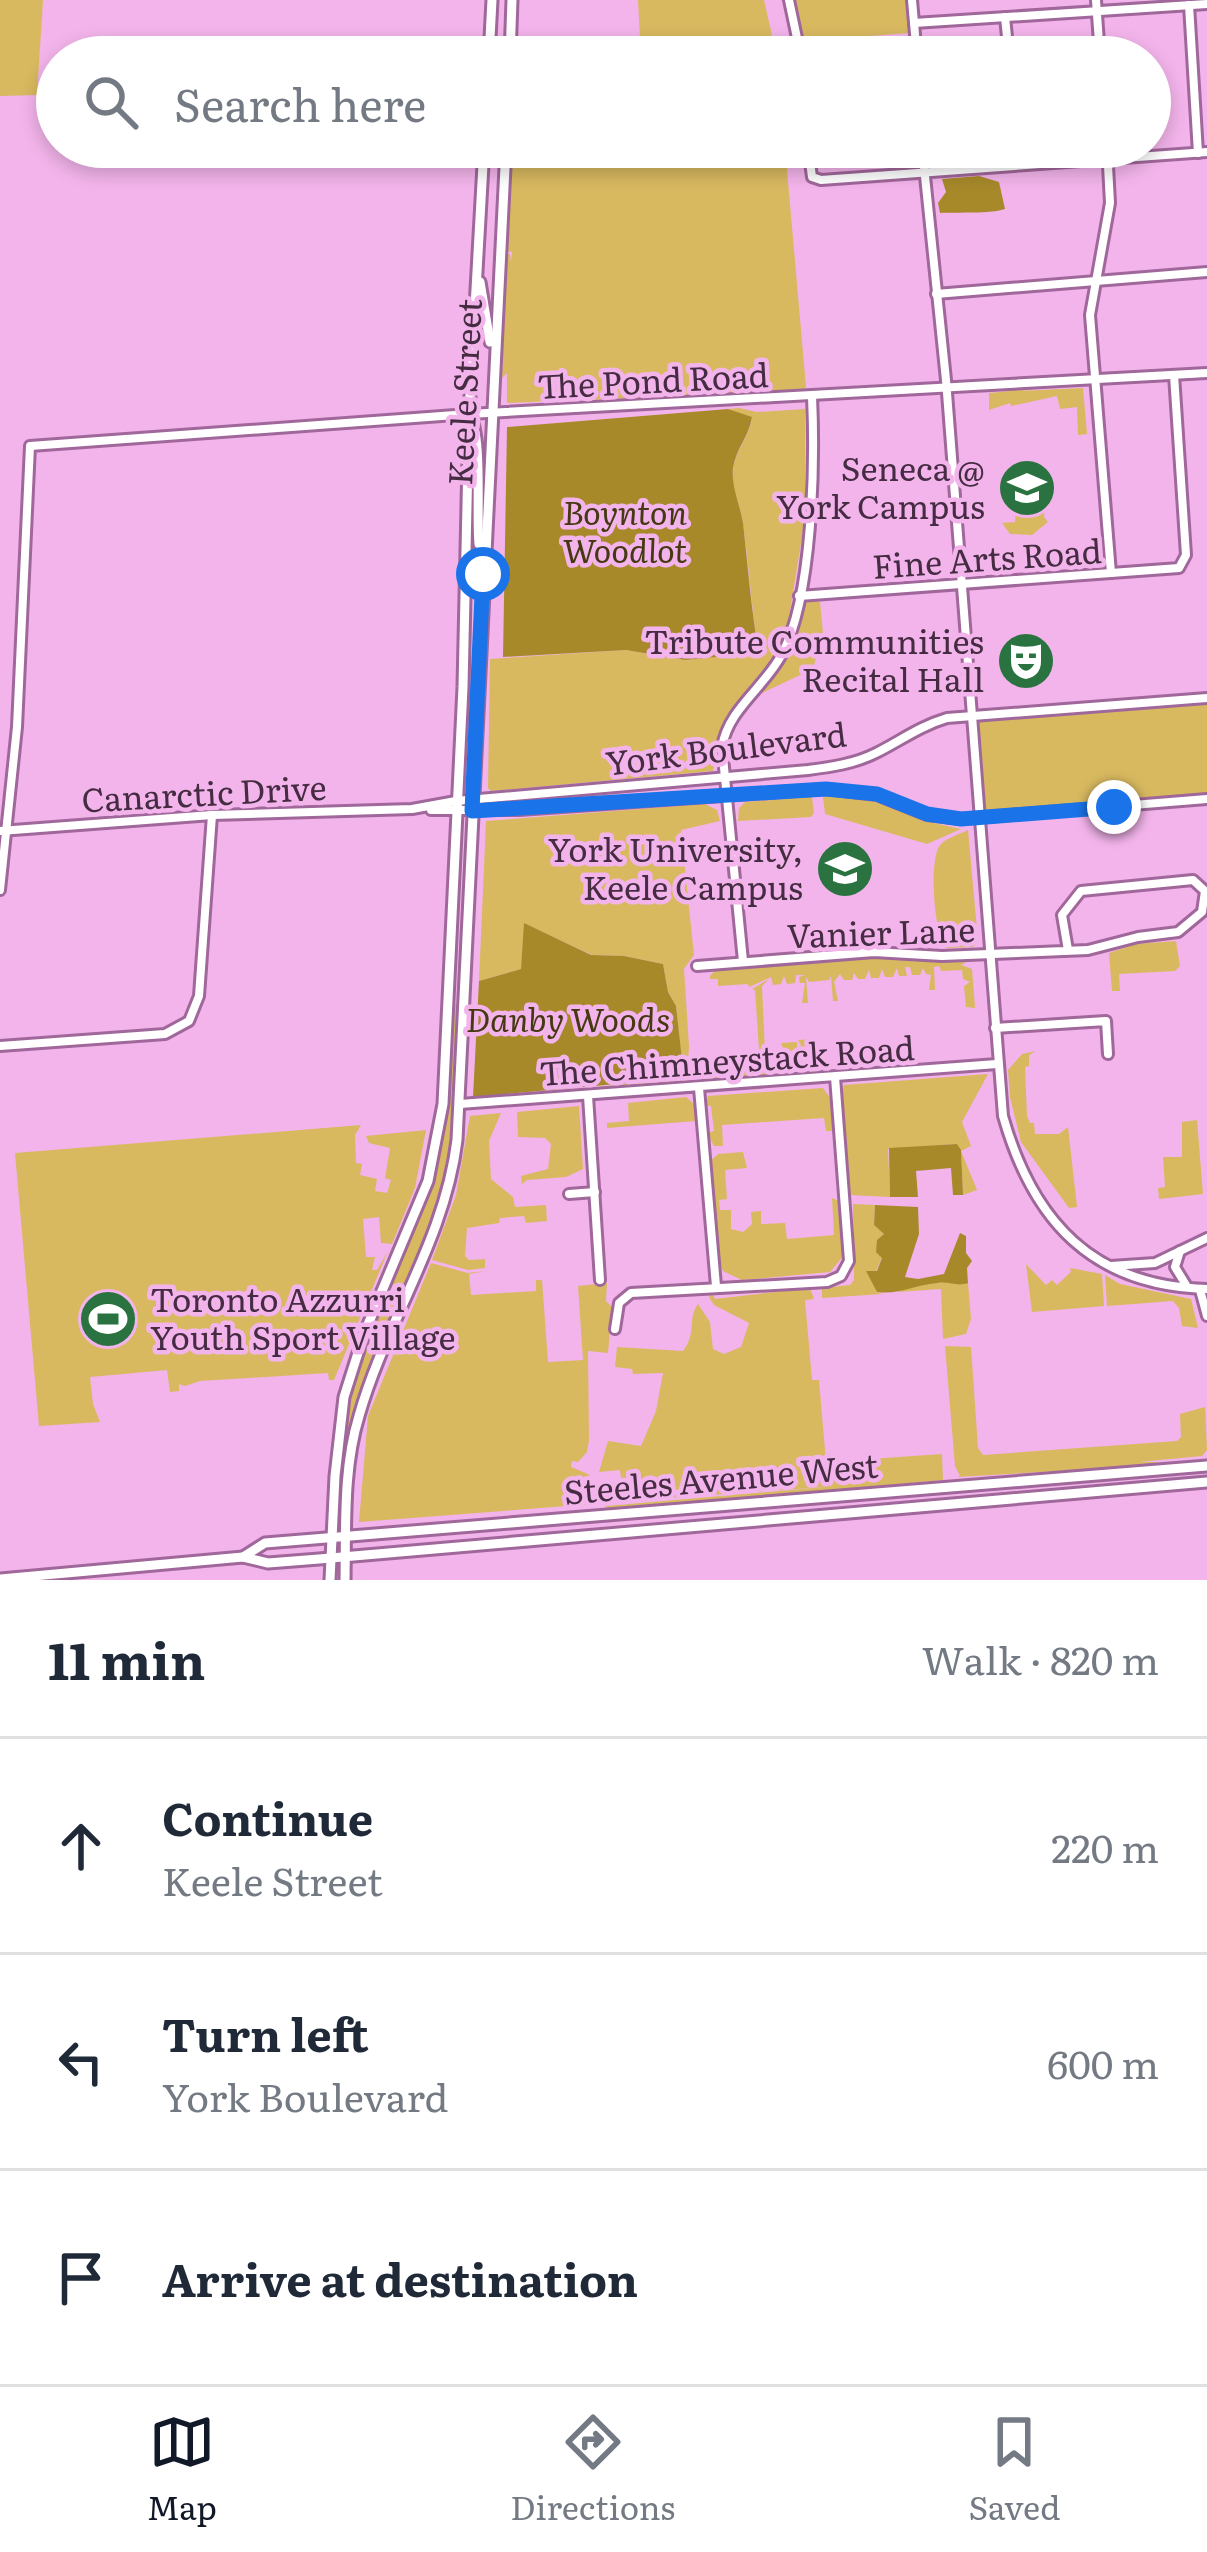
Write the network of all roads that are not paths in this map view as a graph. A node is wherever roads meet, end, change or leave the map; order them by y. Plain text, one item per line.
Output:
1 (492, 0) edge
2 (512, 0) edge
3 (789, 0) edge
4 (913, 0) edge
5 (1207, 4) edge
6 (1096, 5) edge
7 (1189, 5) junction
8 (1005, 17) junction
9 (914, 23) junction
10 (490, 36) edge
11 (511, 36) edge
12 (797, 36) edge
13 (915, 36) edge
14 (1007, 36) edge
15 (1098, 36) edge
16 (1203, 152) edge
17 (1171, 154) edge
18 (483, 168) edge
19 (505, 168) edge
20 (811, 168) edge
21 (924, 168) edge
22 (977, 168) edge
23 (1108, 168) edge
24 (924, 172) junction
25 (477, 268) junction
26 (1207, 272) edge
27 (1096, 280) junction
28 (936, 294) junction
29 (1207, 373) edge
30 (1174, 376) junction
31 (1094, 380) junction
32 (946, 389) junction
33 (812, 396) junction
34 (490, 413) junction
35 (469, 414) junction
36 (1111, 573) junction
37 (483, 574) junction
38 (960, 586) junction
39 (799, 596) junction
40 (1207, 698) edge
41 (970, 716) junction
42 (808, 770) junction
43 (724, 776) junction
44 (811, 790) junction
45 (726, 796) junction
46 (1207, 799) edge
47 (472, 805) junction
48 (456, 806) junction
49 (212, 815) junction
50 (978, 818) junction
51 (4, 831) edge
52 (0, 890) edge
53 (1068, 950) junction
54 (989, 953) junction
55 (742, 961) junction
56 (697, 966) dead end
57 (448, 998) junction
58 (464, 1000) junction
59 (995, 1028) junction
60 (0, 1046) edge
61 (1108, 1054) dead end
62 (997, 1064) junction
63 (835, 1077) junction
64 (699, 1088) junction
65 (588, 1096) junction
66 (460, 1105) junction
67 (595, 1192) junction
68 (568, 1193) dead end
69 (1207, 1238) edge
70 (1181, 1250) junction
71 (1110, 1267) junction
72 (600, 1280) dead end
73 (385, 1286) junction
74 (716, 1286) junction
75 (1198, 1288) edge
76 (407, 1297) junction
77 (1207, 1316) edge
78 (615, 1329) dead end
79 (1207, 1466) edge
80 (1207, 1482) edge
81 (346, 1537) junction
82 (331, 1538) junction
83 (243, 1557) junction
84 (345, 1557) junction
85 (330, 1558) junction
86 (0, 1579) edge
87 (330, 1580) edge
88 (345, 1580) edge

1 - 10 main road
2 - 11 main road
3 - 12 street
4 - 9 street
5 - 7 street
6 - 7 street
6 - 8 street
6 - 15 street
7 - 16 street
8 - 9 street
8 - 14 street
9 - 13 street
16 - 17 street
18 - 25 main road, Keele Street
19 - 34 main road, Keele Street
20 - 24 street
21 - 24 street
22 - 24 street
23 - 27 street
24 - 28 street
25 - 34 main road
25 - 35 main road, Keele Street
26 - 27 street
27 - 28 street
27 - 31 street
28 - 32 street
29 - 30 street, The Pond Road
30 - 31 street, The Pond Road
30 - 36 street, Fine Arts Road
31 - 32 street, The Pond Road
31 - 36 street
32 - 33 street, The Pond Road
32 - 38 street
33 - 34 street, The Pond Road
33 - 39 street
34 - 35 street, The Pond Road
34 - 37 main road, Keele Street
35 - 37 main road
35 - 48 main road, Keele Street
35 - 51 street, The Pond Road
36 - 38 street, Fine Arts Road
37 - 47 main road, Keele Street
38 - 39 street, Fine Arts Road
38 - 41 street
39 - 43 street
40 - 41 street, York Boulevard
41 - 42 street, York Boulevard
41 - 50 street
42 - 43 street, York Boulevard
42 - 44 street
43 - 45 street
43 - 47 street, York Boulevard
44 - 45 street, York Boulevard
44 - 50 street, York Boulevard
45 - 47 street, York Boulevard
45 - 55 street
46 - 50 street, York Boulevard
47 - 48 street, York Boulevard
47 - 58 main road, Keele Street
48 - 49 street, Canarctic Drive
48 - 57 main road, Keele Street
49 - 51 street, Canarctic Drive
49 - 60 street
50 - 54 street
51 - 52 street
53 - 53 street, Vanier Lane
53 - 54 street, Vanier Lane
54 - 55 street, Vanier Lane
54 - 59 street
55 - 56 street, Vanier Lane
57 - 58 main road
57 - 73 main road, Keele Street
58 - 66 main road, Keele Street
59 - 61 street
59 - 62 street
62 - 63 street, The Chimneystack Road
62 - 71 street
63 - 64 street, The Chimneystack Road
63 - 74 street
64 - 65 street, The Chimneystack Road
64 - 74 street
65 - 66 street, The Chimneystack Road
65 - 67 street
66 - 76 main road, Keele Street
67 - 68 street
67 - 72 street
69 - 70 street
70 - 71 street
70 - 75 street
71 - 75 street
73 - 76 main road
73 - 82 main road, Keele Street
74 - 78 street
75 - 77 street
76 - 81 main road, Keele Street
79 - 81 main road, Steeles Avenue West
80 - 84 main road, Steeles Avenue West
81 - 82 main road, Steeles Avenue West
81 - 84 main road, Keele Street
82 - 83 main road, Steeles Avenue West
82 - 85 main road, Keele Street
83 - 85 main road, Steeles Avenue West
83 - 86 main road, Steeles Avenue West
84 - 85 main road, Steeles Avenue West
84 - 88 main road, Keele Street
85 - 87 main road, Keele Street

